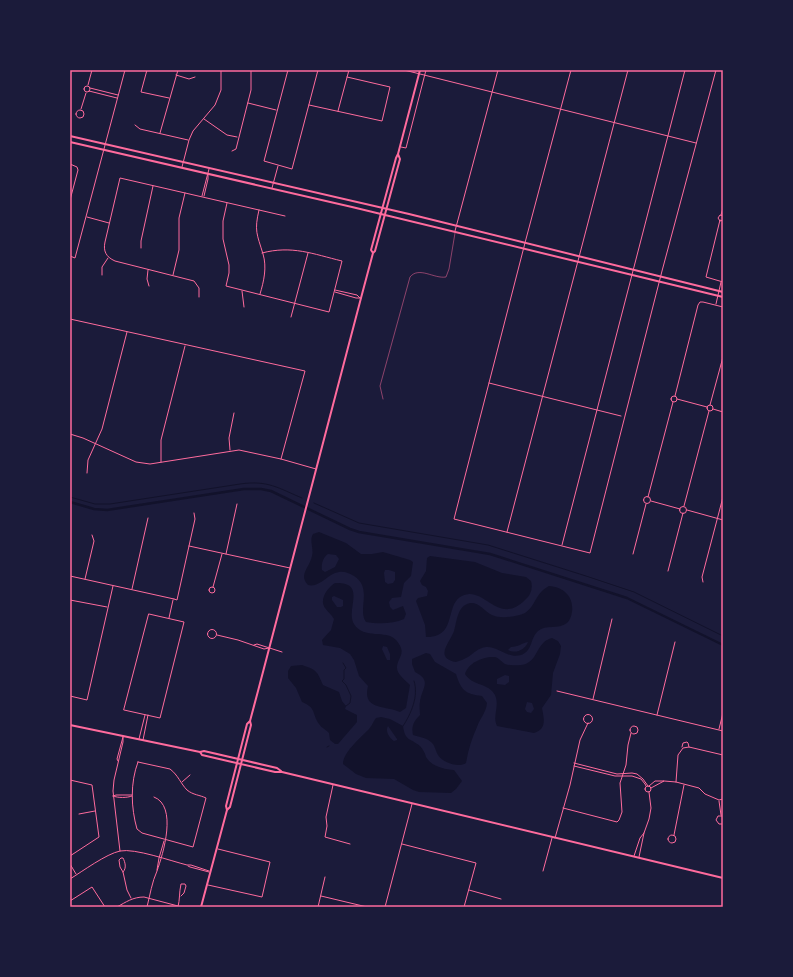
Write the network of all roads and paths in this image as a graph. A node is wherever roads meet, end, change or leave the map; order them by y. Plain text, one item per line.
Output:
1 (92, 70) edge
2 (124, 70) edge
3 (147, 70) edge
4 (178, 70) edge
5 (221, 70) edge
6 (251, 70) edge
7 (288, 70) edge
8 (318, 70) edge
9 (349, 70) edge
10 (404, 70) edge
11 (420, 70) edge
12 (426, 70) edge
13 (498, 70) edge
14 (571, 70) edge
15 (628, 70) edge
16 (685, 70) edge
17 (716, 70) edge
18 (419, 74) junction
19 (176, 75) junction
20 (425, 75) junction
21 (194, 77) dead end
22 (347, 77) junction
23 (88, 86) junction
24 (90, 88) junction
25 (89, 91) junction
26 (86, 92) junction
27 (492, 93) junction
28 (118, 95) junction
29 (117, 98) junction
30 (169, 98) junction
31 (248, 103) junction
32 (309, 105) junction
33 (562, 108) junction
34 (81, 110) dead end
35 (278, 110) junction
36 (338, 112) junction
37 (203, 119) junction
38 (614, 123) junction
39 (135, 125) dead end
40 (160, 133) junction
41 (70, 136) edge
42 (668, 136) junction
43 (238, 137) junction
44 (189, 140) junction
45 (70, 142) edge
46 (697, 143) junction
47 (105, 144) junction
48 (400, 146) junction
49 (104, 150) junction
50 (232, 150) dead end
51 (398, 154) junction
52 (184, 162) junction
53 (70, 164) edge
54 (279, 165) junction
55 (182, 168) junction
56 (209, 168) junction
57 (208, 174) junction
58 (274, 183) junction
59 (154, 185) junction
60 (272, 188) junction
61 (185, 192) junction
62 (313, 192) junction
63 (202, 196) junction
64 (204, 197) junction
65 (312, 197) junction
66 (70, 200) edge
67 (228, 202) junction
68 (382, 208) junction
69 (723, 208) edge
70 (387, 209) junction
71 (259, 210) junction
72 (380, 214) junction
73 (385, 215) junction
74 (722, 215) edge
75 (285, 216) dead end
76 (86, 217) junction
77 (720, 220) junction
78 (723, 220) edge
79 (110, 223) junction
80 (457, 226) junction
81 (455, 232) junction
82 (525, 243) junction
83 (141, 248) dead end
84 (524, 248) junction
85 (262, 253) junction
86 (308, 253) junction
87 (373, 253) junction
88 (70, 256) edge
89 (579, 256) junction
90 (109, 257) junction
91 (578, 262) junction
92 (148, 269) junction
93 (633, 270) junction
94 (102, 275) dead end
95 (173, 275) junction
96 (632, 275) junction
97 (661, 276) junction
98 (660, 282) junction
99 (722, 282) edge
100 (149, 286) dead end
101 (242, 290) junction
102 (335, 290) junction
103 (719, 291) junction
104 (334, 292) junction
105 (723, 292) edge
106 (260, 294) junction
107 (718, 296) junction
108 (199, 297) dead end
109 (361, 298) junction
110 (723, 298) edge
111 (294, 303) junction
112 (715, 305) junction
113 (244, 307) dead end
114 (723, 307) edge
115 (291, 317) dead end
116 (70, 319) edge
117 (127, 332) junction
118 (186, 345) junction
119 (723, 357) edge
120 (489, 383) junction
121 (542, 396) junction
122 (675, 396) junction
123 (383, 399) dead end
124 (677, 399) junction
125 (673, 402) junction
126 (710, 405) junction
127 (707, 407) junction
128 (597, 409) junction
129 (713, 409) junction
130 (709, 411) junction
131 (723, 412) edge
132 (234, 413) dead end
133 (621, 416) dead end
134 (70, 434) edge
135 (95, 444) junction
136 (230, 451) junction
137 (281, 459) junction
138 (161, 462) junction
139 (316, 469) junction
140 (87, 473) dead end
141 (648, 497) junction
142 (723, 497) edge
143 (651, 501) junction
144 (237, 504) dead end
145 (646, 504) junction
146 (684, 506) junction
147 (680, 509) junction
148 (687, 510) junction
149 (194, 513) dead end
150 (683, 513) junction
151 (148, 518) dead end
152 (718, 518) junction
153 (723, 520) edge
154 (507, 532) junction
155 (92, 536) dead end
156 (189, 546) junction
157 (562, 546) junction
158 (222, 554) junction
159 (226, 554) junction
160 (633, 554) dead end
161 (290, 568) junction
162 (668, 570) dead end
163 (70, 576) edge
164 (85, 579) junction
165 (703, 582) dead end
166 (113, 586) junction
167 (213, 587) dead end
168 (132, 590) junction
169 (174, 599) junction
170 (70, 600) edge
171 (108, 608) junction
172 (169, 619) junction
173 (612, 619) dead end
174 (217, 635) junction
175 (675, 642) dead end
176 (269, 648) junction
177 (282, 652) dead end
178 (557, 691) dead end
179 (70, 696) edge
180 (592, 700) junction
181 (723, 713) edge
182 (145, 714) junction
183 (148, 715) junction
184 (656, 716) junction
185 (250, 721) junction
186 (588, 723) junction
187 (70, 725) edge
188 (719, 730) junction
189 (723, 731) edge
190 (631, 733) junction
191 (123, 736) junction
192 (141, 740) junction
193 (688, 747) junction
194 (682, 748) junction
195 (200, 752) junction
196 (723, 756) edge
197 (240, 759) junction
198 (239, 763) junction
199 (574, 763) junction
200 (574, 766) junction
201 (596, 768) junction
202 (595, 771) junction
203 (282, 772) junction
204 (623, 773) junction
205 (190, 775) dead end
206 (622, 776) junction
207 (70, 780) edge
208 (664, 781) junction
209 (181, 782) junction
210 (676, 782) junction
211 (333, 784) junction
212 (684, 785) junction
213 (648, 786) junction
214 (651, 788) junction
215 (649, 792) junction
216 (132, 795) junction
217 (113, 796) junction
218 (154, 797) dead end
219 (723, 799) edge
220 (719, 800) junction
221 (412, 804) junction
222 (563, 808) junction
223 (227, 810) junction
224 (96, 811) junction
225 (78, 814) dead end
226 (722, 816) edge
227 (723, 824) edge
228 (644, 833) junction
229 (674, 836) junction
230 (552, 837) junction
231 (555, 838) junction
232 (165, 840) junction
233 (350, 844) dead end
234 (402, 844) junction
235 (638, 844) junction
236 (642, 845) junction
237 (217, 849) junction
238 (120, 851) junction
239 (70, 856) edge
240 (634, 857) junction
241 (159, 858) junction
242 (161, 858) junction
243 (639, 858) junction
244 (70, 864) edge
245 (157, 871) junction
246 (543, 871) dead end
247 (123, 872) junction
248 (211, 872) junction
249 (76, 874) junction
250 (325, 877) dead end
251 (70, 878) edge
252 (723, 878) edge
253 (207, 884) junction
254 (469, 890) junction
255 (180, 896) junction
256 (321, 896) junction
257 (149, 898) junction
258 (131, 899) junction
259 (502, 899) dead end
260 (70, 901) edge
261 (178, 906) edge
262 (105, 907) edge
263 (117, 907) edge
264 (147, 907) edge
265 (201, 907) edge
266 (318, 907) edge
267 (367, 907) edge
268 (385, 907) edge
269 (464, 907) edge

1 - 23 street
2 - 28 street
3 - 30 street
4 - 19 street
5 - 37 street
6 - 31 street
7 - 35 street
8 - 32 street
9 - 22 street
10 - 18 street
11 - 18 main road
12 - 20 street
13 - 27 street
14 - 33 street
15 - 38 street
16 - 42 street
17 - 46 street
18 - 20 street
18 - 48 main road
19 - 21 street
19 - 30 street
20 - 27 street
20 - 48 street
22 - 36 street
22 - 36 street
23 - 24 street
23 - 26 street
24 - 25 street
24 - 28 street
25 - 26 street
25 - 29 street
26 - 34 street
27 - 33 street
27 - 80 street
28 - 29 street
29 - 47 street
30 - 40 street
31 - 35 street
31 - 43 street
32 - 36 street
32 - 54 street
33 - 38 street
33 - 82 street
35 - 54 street
37 - 43 street
37 - 44 street
38 - 42 street
38 - 89 street
39 - 40 street
40 - 44 street
41 - 47 main road
42 - 46 street
42 - 93 street
43 - 50 street
44 - 52 street
45 - 49 main road
46 - 97 street
47 - 49 street
47 - 52 main road
48 - 51 main road
49 - 55 main road
49 - 76 street
51 - 68 main road
51 - 70 main road
52 - 55 street
52 - 56 main road
53 - 66 street
54 - 58 street
55 - 57 main road
56 - 57 street
56 - 58 main road
57 - 60 main road
57 - 63 street
57 - 64 street
58 - 60 street
58 - 62 main road
59 - 61 street
59 - 79 street
59 - 83 street
60 - 65 main road
61 - 63 street
61 - 95 street
62 - 65 main road
62 - 68 main road
63 - 64 street
64 - 67 street
65 - 72 main road
67 - 71 street
67 - 101 street
68 - 70 main road
68 - 72 main road
69 - 74 street
70 - 73 main road
70 - 80 main road
71 - 75 street
71 - 85 street
72 - 73 main road
72 - 87 main road
73 - 81 main road
73 - 87 main road
74 - 77 street
76 - 79 street
76 - 88 street
77 - 78 street
77 - 99 street
79 - 90 street
80 - 81 street
80 - 82 main road
81 - 84 main road
81 - 123 lane
82 - 84 street
82 - 89 main road
84 - 91 main road
84 - 120 street
85 - 86 street
85 - 106 street
86 - 102 street
86 - 111 street
87 - 109 main road
89 - 91 street
89 - 93 main road
90 - 92 street
90 - 94 street
91 - 96 main road
91 - 121 street
92 - 95 street
92 - 100 street
93 - 96 street
93 - 97 main road
95 - 108 street
96 - 98 main road
96 - 128 street
97 - 98 street
97 - 103 main road
98 - 107 main road
98 - 157 street
99 - 103 street
101 - 106 street
101 - 113 street
102 - 104 street
102 - 109 street
103 - 105 main road
103 - 107 street
104 - 109 street
104 - 111 street
106 - 111 street
107 - 110 main road
107 - 112 street
109 - 139 main road
111 - 115 street
112 - 114 street
112 - 122 street
116 - 117 street
117 - 118 street
117 - 135 street
118 - 137 street
118 - 138 street
119 - 126 street
120 - 121 street
120 - 154 street
121 - 128 street
121 - 154 street
122 - 124 street
122 - 125 street
124 - 125 street
124 - 127 street
125 - 141 street
126 - 127 street
126 - 129 street
127 - 130 street
128 - 133 street
128 - 157 street
129 - 130 street
129 - 131 street
130 - 146 street
132 - 136 street
134 - 135 street
135 - 138 street
135 - 140 street
136 - 137 street
136 - 138 street
137 - 139 street
139 - 161 main road
141 - 143 street
141 - 145 street
142 - 152 street
143 - 145 street
143 - 147 street
144 - 159 street
145 - 160 street
146 - 147 street
146 - 148 street
147 - 150 street
148 - 150 street
148 - 152 street
149 - 156 street
150 - 162 street
151 - 168 street
152 - 153 street
152 - 165 street
154 - 157 street
155 - 164 street
156 - 158 street
156 - 169 street
158 - 159 street
158 - 167 street
159 - 161 street
161 - 176 main road
163 - 164 street
164 - 166 street
166 - 168 street
166 - 171 street
168 - 169 street
169 - 172 street
170 - 171 street
171 - 179 street
172 - 182 street
172 - 183 street
173 - 180 street
174 - 174 street
174 - 176 street
175 - 184 street
176 - 177 street
176 - 185 main road
178 - 180 street
180 - 184 street
181 - 188 street
182 - 183 street
182 - 192 street
183 - 192 street
184 - 188 street
185 - 197 main road
185 - 197 main road
186 - 186 street
186 - 199 street
187 - 191 main road
188 - 189 street
190 - 190 street
190 - 204 street
191 - 192 main road
191 - 217 street
192 - 195 main road
193 - 194 street
193 - 194 street
193 - 196 street
194 - 210 street
195 - 197 main road
195 - 198 main road
197 - 198 main road
197 - 198 main road
197 - 203 main road
198 - 203 main road
198 - 223 main road
198 - 223 main road
199 - 200 street
199 - 201 street
200 - 202 street
200 - 222 street
201 - 202 street
201 - 204 street
202 - 206 street
203 - 211 main road
204 - 206 street
204 - 213 street
205 - 209 street
206 - 213 street
206 - 222 street
207 - 224 street
208 - 210 street
208 - 213 street
208 - 214 street
209 - 216 street
209 - 232 street
210 - 212 street
211 - 221 main road
211 - 233 street
212 - 220 street
212 - 229 street
213 - 214 street
213 - 215 street
214 - 215 street
215 - 228 street
216 - 217 street
216 - 232 street
217 - 238 street
218 - 232 street
219 - 220 street
220 - 226 street
221 - 230 main road
221 - 234 street
222 - 231 street
223 - 237 main road
224 - 225 street
224 - 239 street
226 - 227 street
228 - 235 street
228 - 236 street
229 - 229 street
230 - 231 main road
230 - 246 street
231 - 240 main road
232 - 241 street
232 - 242 street
234 - 254 street
234 - 268 street
235 - 236 street
235 - 240 street
236 - 243 street
237 - 248 main road
237 - 253 street
238 - 241 street
238 - 249 street
240 - 243 main road
241 - 242 street
241 - 245 street
242 - 245 street
242 - 248 street
243 - 252 main road
244 - 249 street
245 - 257 street
247 - 247 street
247 - 258 street
248 - 253 main road
249 - 251 street
250 - 256 street
253 - 265 main road
254 - 259 street
254 - 269 street
255 - 255 street
255 - 261 street
256 - 266 street
256 - 267 street
257 - 258 street
257 - 261 street
257 - 264 street
258 - 263 street
260 - 262 street

